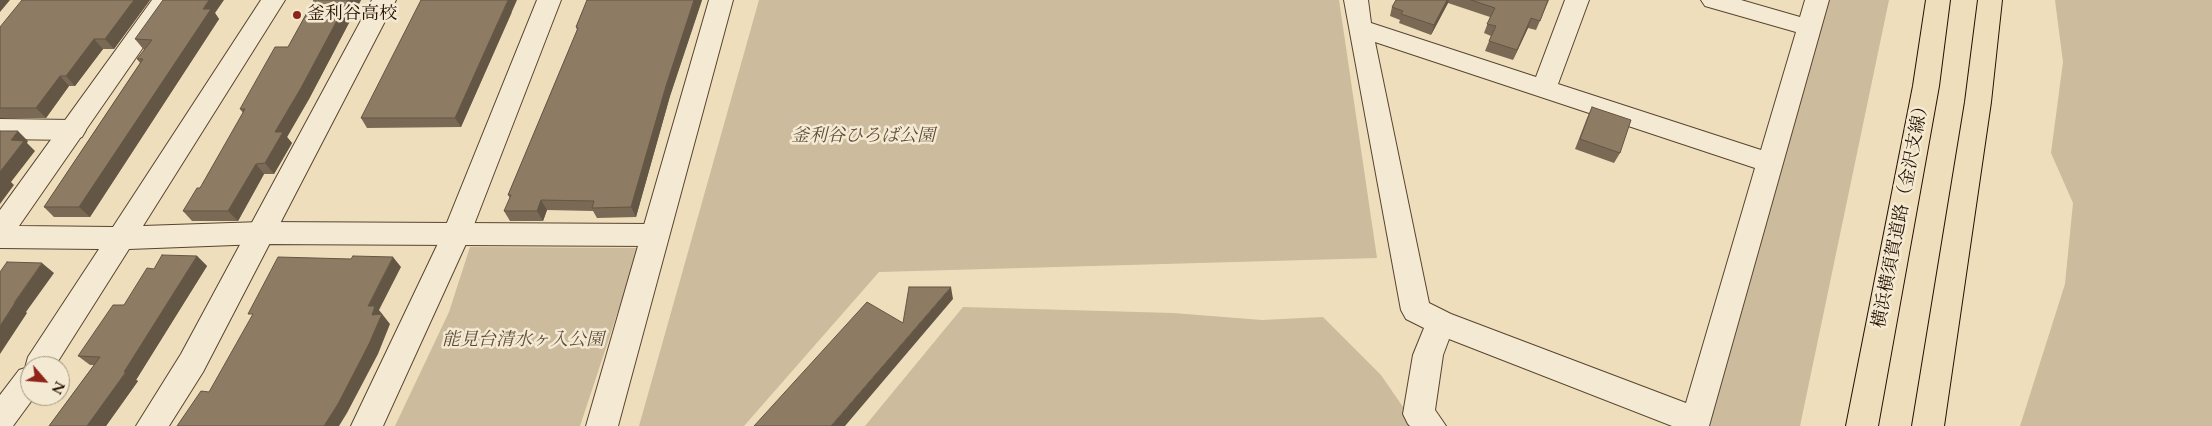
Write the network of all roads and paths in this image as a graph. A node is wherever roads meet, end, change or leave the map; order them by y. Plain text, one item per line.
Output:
1 (164, 0) edge
2 (273, 0) edge
3 (384, 0) edge
4 (549, 0) edge
5 (721, 0) edge
6 (1356, 0) edge
7 (1577, 0) edge
8 (1713, 0) edge
9 (1817, 0) edge
10 (1938, 0) edge
11 (1990, 0) edge
12 (1360, 28) junction
13 (1810, 28) junction
14 (1544, 88) junction
15 (0, 129) edge
16 (74, 130) junction
17 (1770, 163) junction
18 (0, 232) edge
19 (261, 233) junction
20 (456, 235) junction
21 (654, 235) junction
22 (0, 236) edge
23 (121, 238) junction
24 (1440, 324) junction
25 (45, 356) edge
26 (20, 392) edge
27 (0, 419) edge
28 (1695, 424) edge
29 (152, 426) edge
30 (367, 426) edge
31 (602, 426) edge
32 (1430, 426) edge
33 (1862, 426) edge
34 (1928, 426) edge

1 - 16 street
2 - 23 street
3 - 19 street
4 - 20 street
5 - 21 street
6 - 12 street
7 - 14 street
8 - 13 street
9 - 13 street
10 - 33 highway, 横浜横須賀道路（金沢支線）
11 - 34 highway
12 - 14 street
12 - 24 street
13 - 17 street
14 - 17 street
15 - 16 street
16 - 18 street
17 - 28 street
19 - 20 street
19 - 23 street
19 - 29 street
20 - 21 street
20 - 30 street
21 - 31 street
22 - 23 street
23 - 25 street
24 - 28 street
24 - 32 street
26 - 27 street

